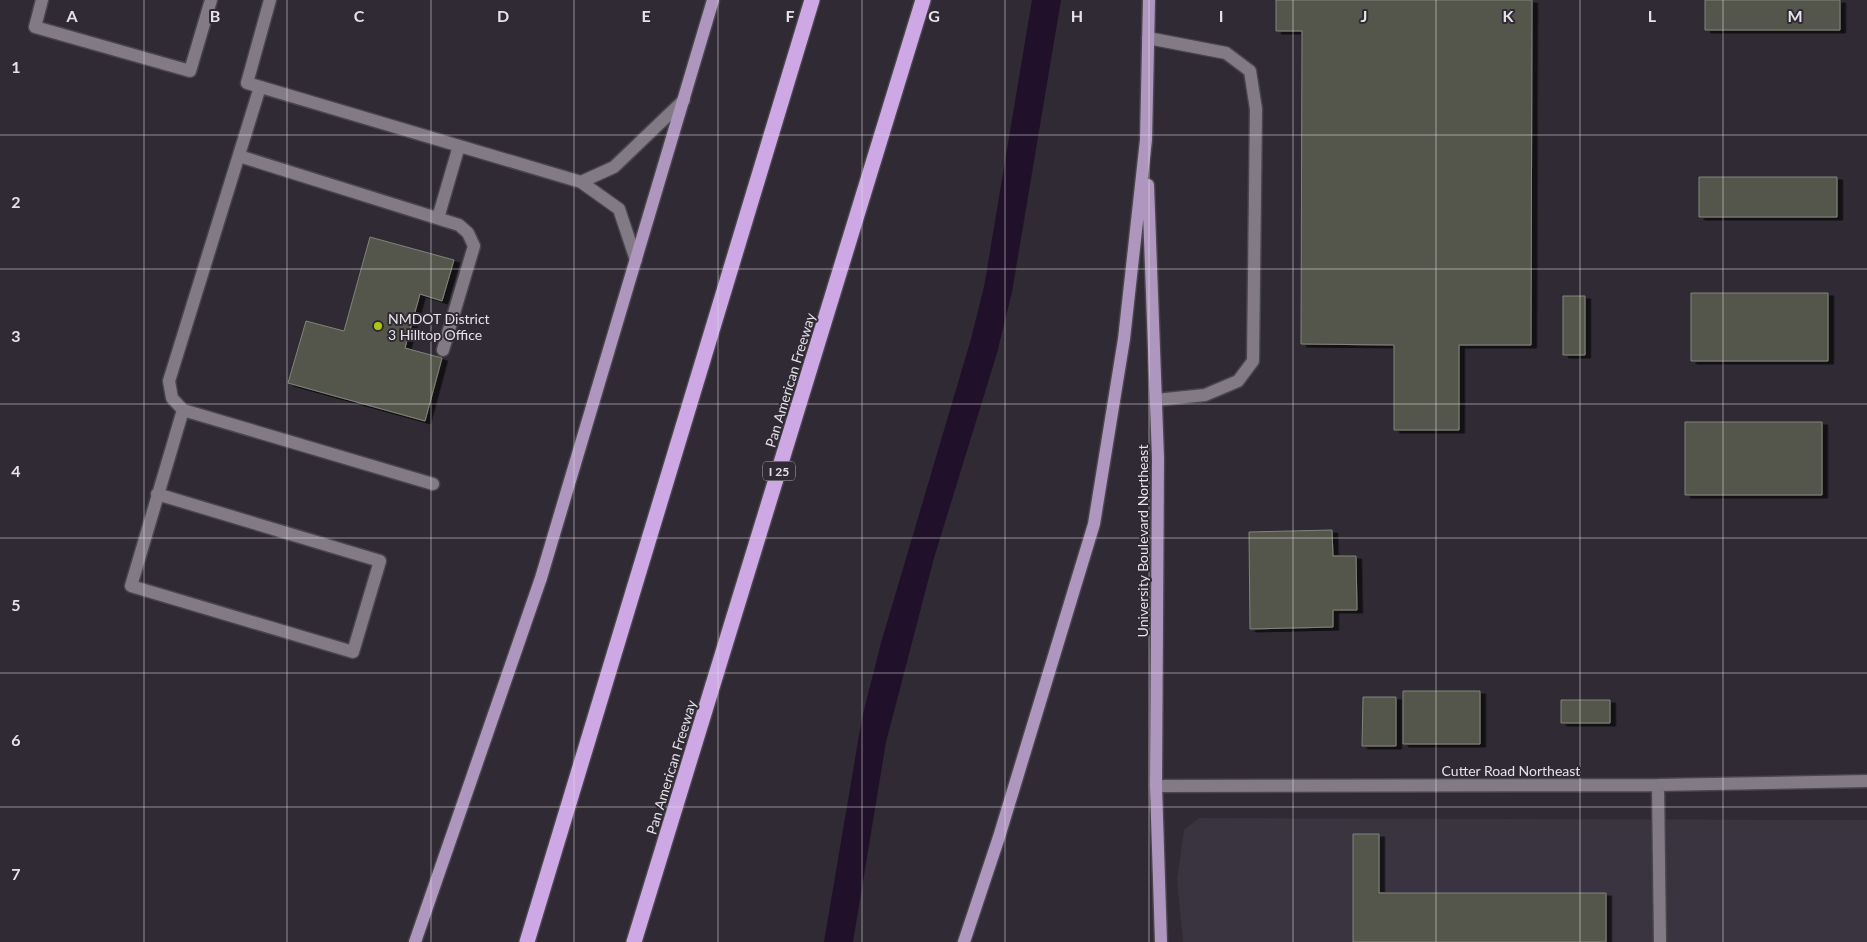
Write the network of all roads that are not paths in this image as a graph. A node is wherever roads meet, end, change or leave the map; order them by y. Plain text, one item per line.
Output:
1 (42, 0) edge
2 (211, 0) edge
3 (270, 0) edge
4 (713, 0) edge
5 (812, 0) edge
6 (923, 0) edge
7 (1149, 0) edge
8 (1148, 38) junction
9 (260, 87) junction
10 (684, 100) junction
11 (1146, 140) junction
12 (459, 146) junction
13 (238, 156) junction
14 (581, 182) junction
15 (438, 218) junction
16 (636, 260) junction
17 (443, 350) dead end
18 (1156, 400) junction
19 (184, 410) junction
20 (433, 484) dead end
21 (157, 494) junction
22 (1867, 781) edge
23 (1658, 785) junction
24 (1156, 786) junction
25 (415, 942) edge
26 (527, 942) edge
27 (634, 942) edge
28 (964, 942) edge
29 (1161, 942) edge
30 (1660, 942) edge

1 - 2 street
3 - 9 street
4 - 10 main road
5 - 26 highway
6 - 27 highway, Pan American Freeway / I 25
7 - 8 main road
8 - 11 main road
8 - 18 street
9 - 12 street
9 - 13 street
10 - 14 street
10 - 16 main road
11 - 18 main road, University Boulevard Northeast
11 - 28 main road
12 - 14 street
12 - 15 street
13 - 15 street
13 - 19 street
14 - 16 street
15 - 17 street
16 - 25 main road
18 - 24 main road, University Boulevard Northeast
19 - 20 street
19 - 21 street
21 - 21 street
22 - 23 street, Cutter Road Northeast
23 - 24 street, Cutter Road Northeast
23 - 30 street
24 - 29 main road, University Boulevard Northeast

